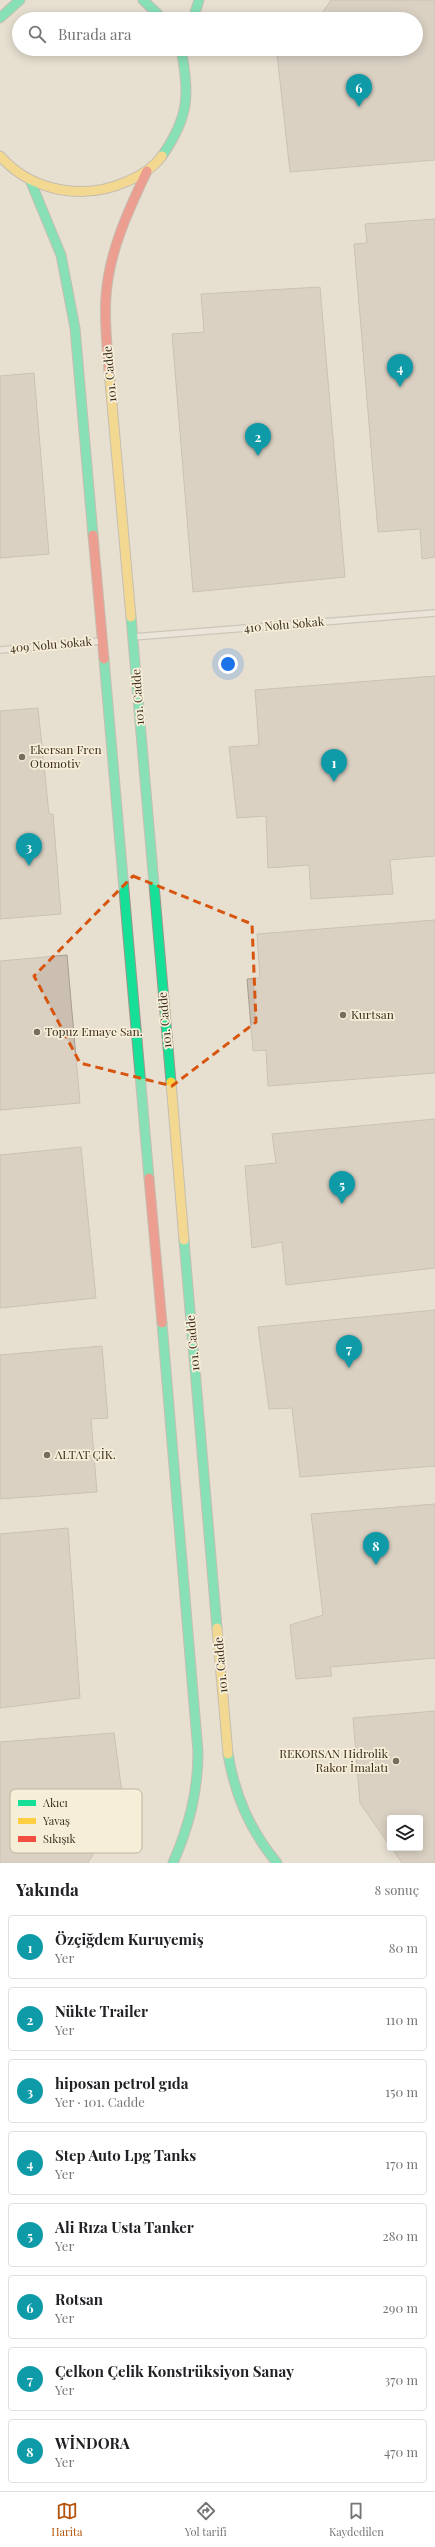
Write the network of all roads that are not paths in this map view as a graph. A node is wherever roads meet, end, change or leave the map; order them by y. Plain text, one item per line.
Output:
1 (20, 0) edge
2 (143, 0) edge
3 (199, 0) edge
4 (156, 12) edge
5 (195, 12) edge
6 (0, 18) edge
7 (184, 56) edge
8 (185, 56) edge
9 (185, 60) junction
10 (0, 156) edge
11 (147, 171) junction
12 (30, 180) junction
13 (435, 613) edge
14 (133, 637) junction
15 (103, 641) junction
16 (0, 650) edge
17 (173, 1863) edge
18 (276, 1863) edge

1 - 6 street
2 - 4 street
3 - 5 street
7 - 9 street
8 - 9 street
9 - 11 street
10 - 12 street
11 - 12 street
11 - 14 street, 101. Cadde
12 - 15 street
13 - 14 lane, 410 Nolu Sokak
14 - 18 street, 101. Cadde
15 - 16 lane, 409 Nolu Sokak
15 - 17 street

